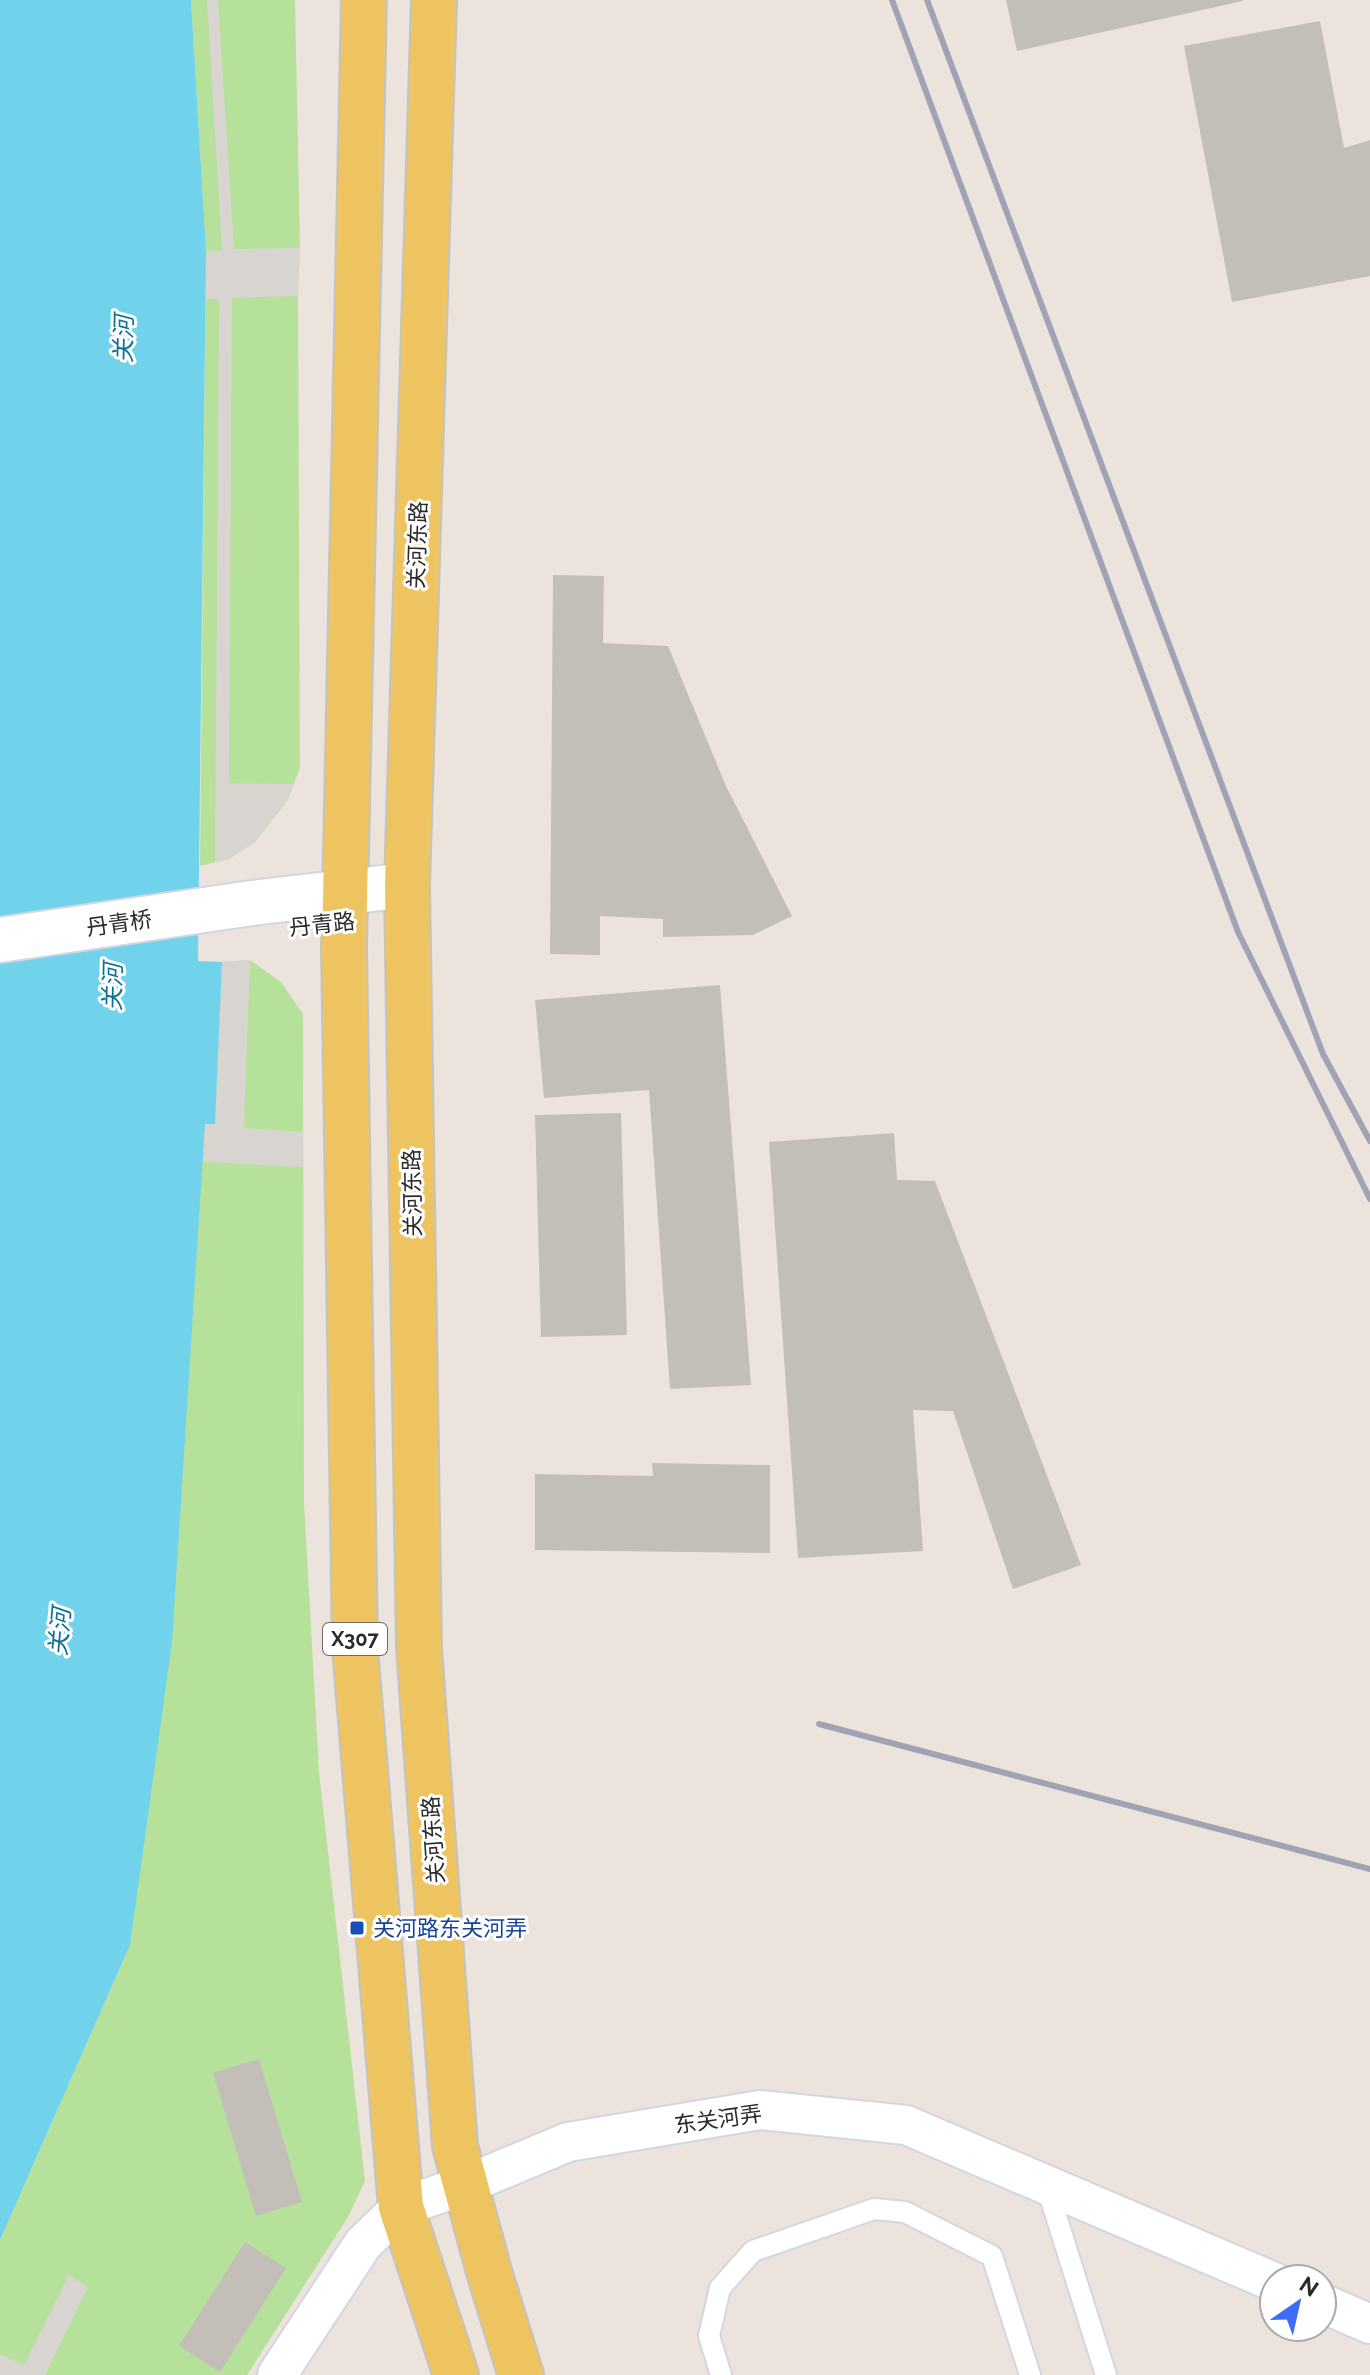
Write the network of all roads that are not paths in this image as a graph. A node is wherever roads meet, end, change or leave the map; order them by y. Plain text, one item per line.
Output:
1 (364, 0) edge
2 (434, 0) edge
3 (407, 900) junction
4 (346, 907) junction
5 (237, 919) junction
6 (0, 940) edge
7 (0, 966) edge
8 (1046, 2184) junction
9 (465, 2185) junction
10 (401, 2207) junction
11 (1258, 2275) edge
12 (1338, 2310) edge
13 (1370, 2324) edge
14 (277, 2375) edge
15 (456, 2375) edge
16 (521, 2375) edge
17 (721, 2375) edge
18 (1030, 2375) edge
19 (1106, 2375) edge

1 - 4 main road
2 - 3 main road, 关河东路
3 - 4 street, 丹青路
3 - 9 main road, 关河东路 / X307
4 - 5 street, 丹青路
4 - 10 main road, X307
5 - 6 street, 丹青桥
5 - 7 street, 丹青桥
8 - 9 street, 东关河弄
8 - 11 street, 东关河弄
8 - 19 lane
9 - 10 street, 东关河弄
9 - 16 main road, 关河东路 / X307
10 - 14 street, 东关河弄
10 - 15 main road, X307
12 - 13 street
17 - 18 lane

